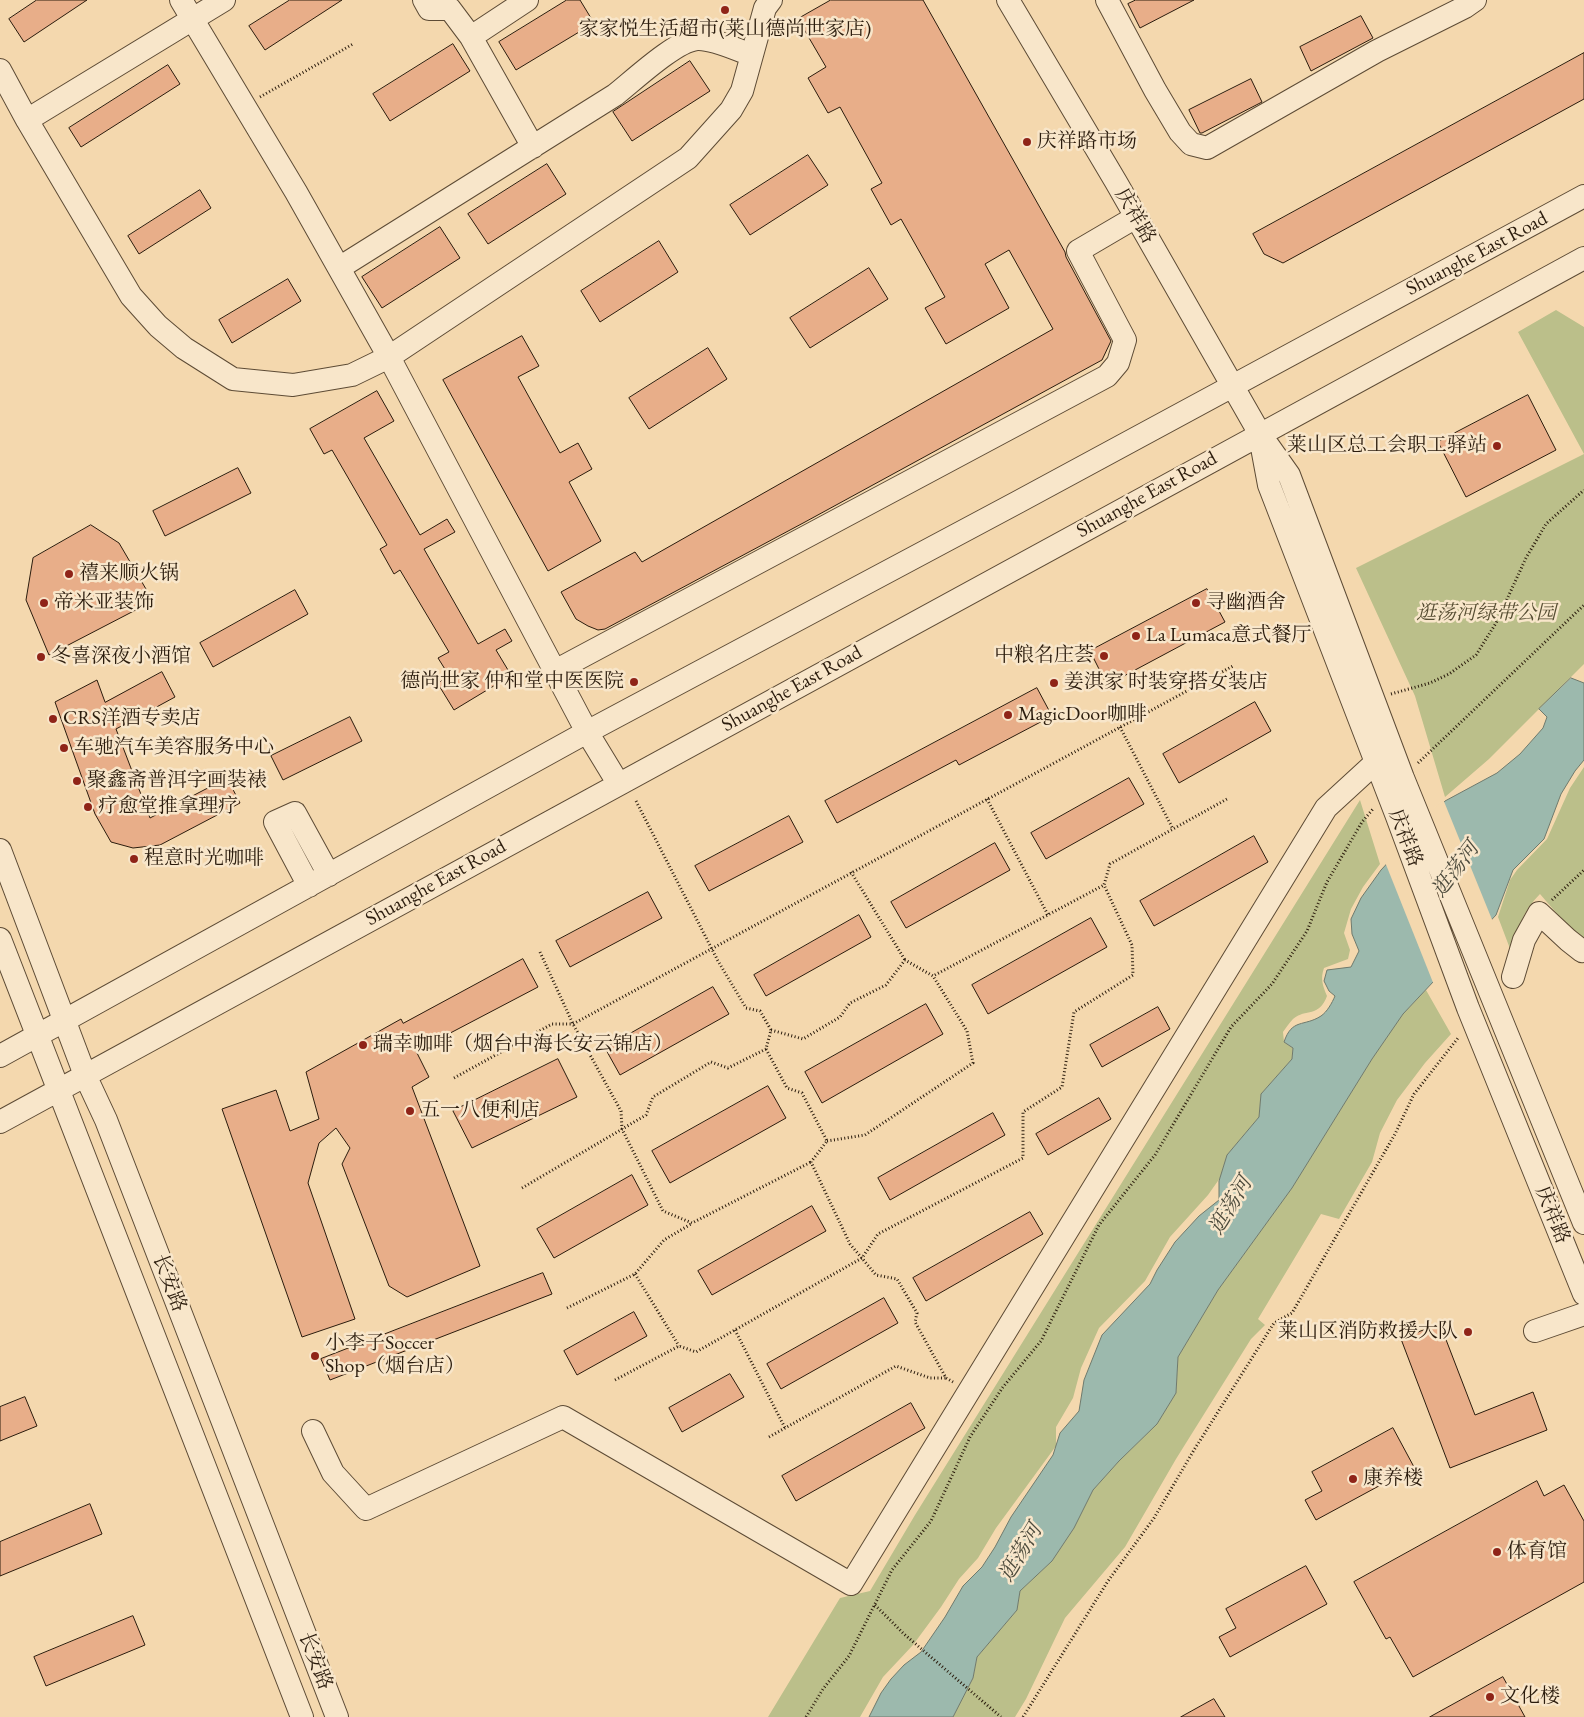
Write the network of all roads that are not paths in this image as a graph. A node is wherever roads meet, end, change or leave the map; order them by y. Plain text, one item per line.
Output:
1 (224, 0) edge
2 (424, 0) edge
3 (527, 0) edge
4 (771, 0) edge
5 (1008, 0) edge
6 (1107, 0) edge
7 (1475, 0) edge
8 (187, 9) edge
9 (470, 37) junction
10 (752, 55) junction
11 (0, 70) edge
12 (27, 120) junction
13 (533, 147) junction
14 (1584, 196) edge
15 (1136, 217) junction
16 (1584, 258) edge
17 (339, 268) junction
18 (389, 357) junction
19 (1233, 386) junction
20 (1260, 434) junction
21 (555, 671) junction
22 (587, 732) junction
23 (1375, 763) junction
24 (618, 784) junction
25 (1400, 789) junction
26 (0, 850) edge
27 (329, 874) junction
28 (309, 886) junction
29 (0, 939) edge
30 (1584, 950) edge
31 (1513, 977) dead end
32 (64, 1021) junction
33 (36, 1036) junction
34 (0, 1056) edge
35 (85, 1076) junction
36 (58, 1090) junction
37 (0, 1122) edge
38 (1584, 1223) edge
39 (1584, 1294) edge
40 (1584, 1314) edge
41 (1535, 1331) dead end
42 (313, 1431) dead end
43 (302, 1717) edge
44 (337, 1717) edge

1 - 8 street
2 - 9 street
3 - 9 street
4 - 10 street
5 - 15 street, 庆祥路
6 - 7 street
8 - 12 street
8 - 17 street
9 - 13 street
10 - 13 street
10 - 18 street
11 - 12 street
12 - 18 street
13 - 17 street
14 - 19 street, Shuanghe East Road
15 - 19 street, 庆祥路
15 - 21 street
16 - 20 street, Shuanghe East Road
17 - 18 street
18 - 21 street
19 - 20 street, 庆祥路
19 - 22 street, Shuanghe East Road
20 - 23 street, 庆祥路
20 - 24 street, Shuanghe East Road
20 - 25 street, 庆祥路
21 - 22 street
22 - 24 street
22 - 27 street, Shuanghe East Road
23 - 25 street, 庆祥路
23 - 42 street
24 - 35 street, Shuanghe East Road
25 - 38 street, 庆祥路
25 - 39 street, 庆祥路
26 - 32 street, 长安路
27 - 28 street, Shuanghe East Road
27 - 28 street
28 - 32 street, Shuanghe East Road
29 - 33 street, 长安路
30 - 31 street
32 - 33 street, Shuanghe East Road
32 - 35 street, 长安路
33 - 34 street, Shuanghe East Road
33 - 36 street, 长安路
35 - 36 street, Shuanghe East Road
35 - 44 street, 长安路
36 - 37 street, Shuanghe East Road
36 - 43 street, 长安路
40 - 41 street

